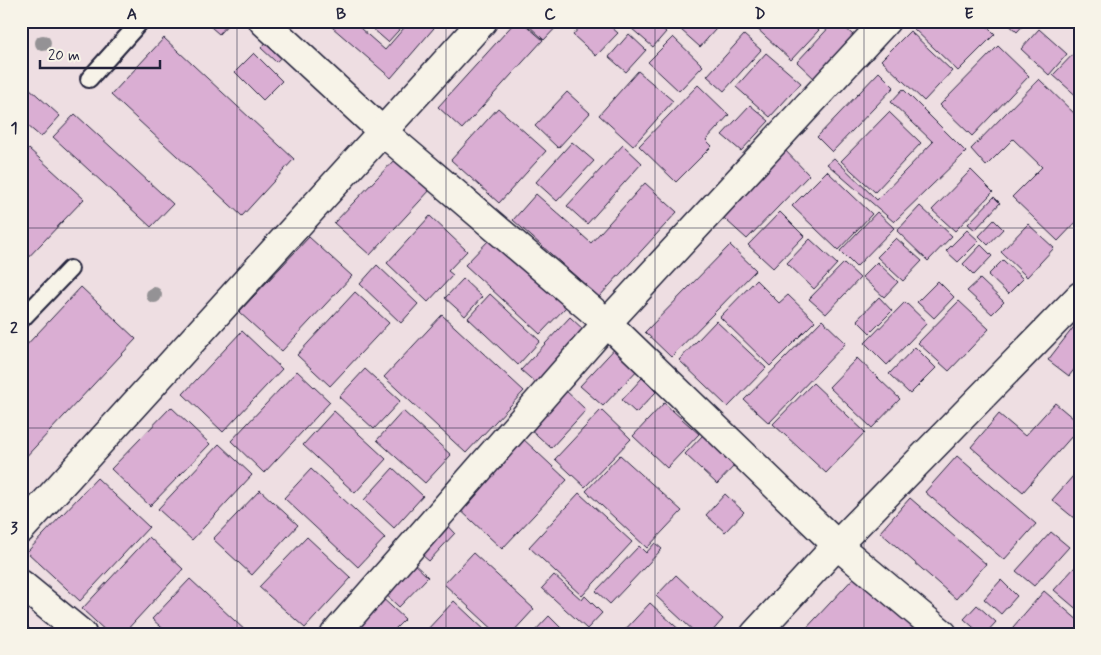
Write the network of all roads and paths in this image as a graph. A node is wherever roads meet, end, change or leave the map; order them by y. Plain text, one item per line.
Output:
1 (142, 21) edge
2 (264, 21) edge
3 (483, 21) edge
4 (886, 21) edge
5 (89, 79) dead end
6 (383, 132) junction
7 (70, 269) dead end
8 (1080, 296) edge
9 (21, 320) edge
10 (608, 323) junction
11 (21, 529) edge
12 (837, 545) junction
13 (21, 584) edge
14 (82, 634) edge
15 (335, 634) edge
16 (755, 634) edge
17 (942, 634) edge

1 - 5 lane
2 - 6 street
3 - 6 street
4 - 10 street
6 - 10 street
6 - 11 street
7 - 9 lane
8 - 12 street
10 - 12 street
10 - 15 street
12 - 16 street
12 - 17 street
13 - 14 street

